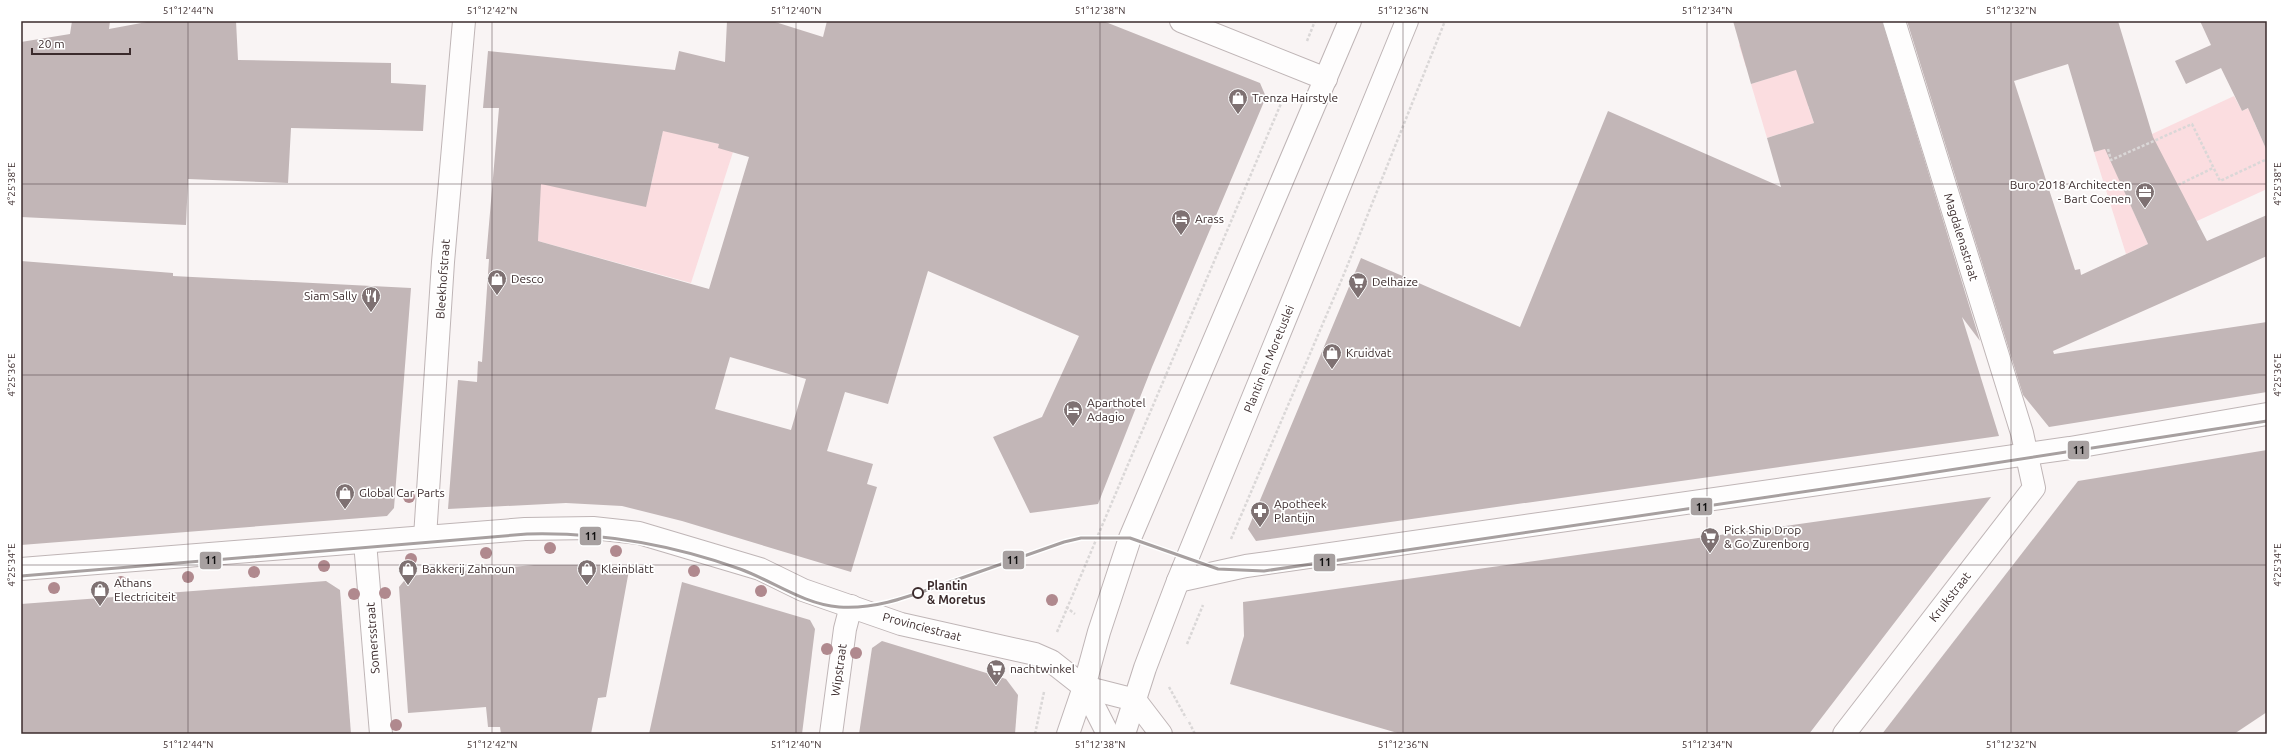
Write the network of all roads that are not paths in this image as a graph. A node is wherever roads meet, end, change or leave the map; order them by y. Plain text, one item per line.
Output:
1 (464, 21) edge
2 (1181, 21) edge
3 (1350, 21) edge
4 (1407, 21) edge
5 (1894, 21) edge
6 (1326, 79) junction
7 (2267, 414) edge
8 (2027, 454) junction
9 (425, 537) junction
10 (365, 542) junction
11 (21, 569) edge
12 (1178, 581) junction
13 (851, 606) junction
14 (1084, 687) junction
15 (1135, 700) junction
16 (1160, 732) edge
17 (381, 734) edge
18 (831, 734) edge
19 (1068, 734) edge
20 (1108, 734) edge
21 (1124, 734) edge
22 (1844, 734) edge

1 - 9 street, Bleekhofstraat
2 - 6 street
3 - 6 street
4 - 12 street, Plantin en Moretuslei
5 - 8 street, Magdalenastraat
6 - 14 street
7 - 8 street
8 - 12 street
8 - 22 street, Kruikstraat
9 - 10 street, Provinciestraat
9 - 13 street, Provinciestraat
10 - 11 street, Provinciestraat
10 - 17 street, Somersstraat
12 - 15 street, Plantin en Moretuslei
13 - 14 street, Provinciestraat
13 - 18 street, Wipstraat
14 - 15 street
14 - 19 street
14 - 20 street
15 - 16 street
15 - 21 street, Plantin en Moretuslei

